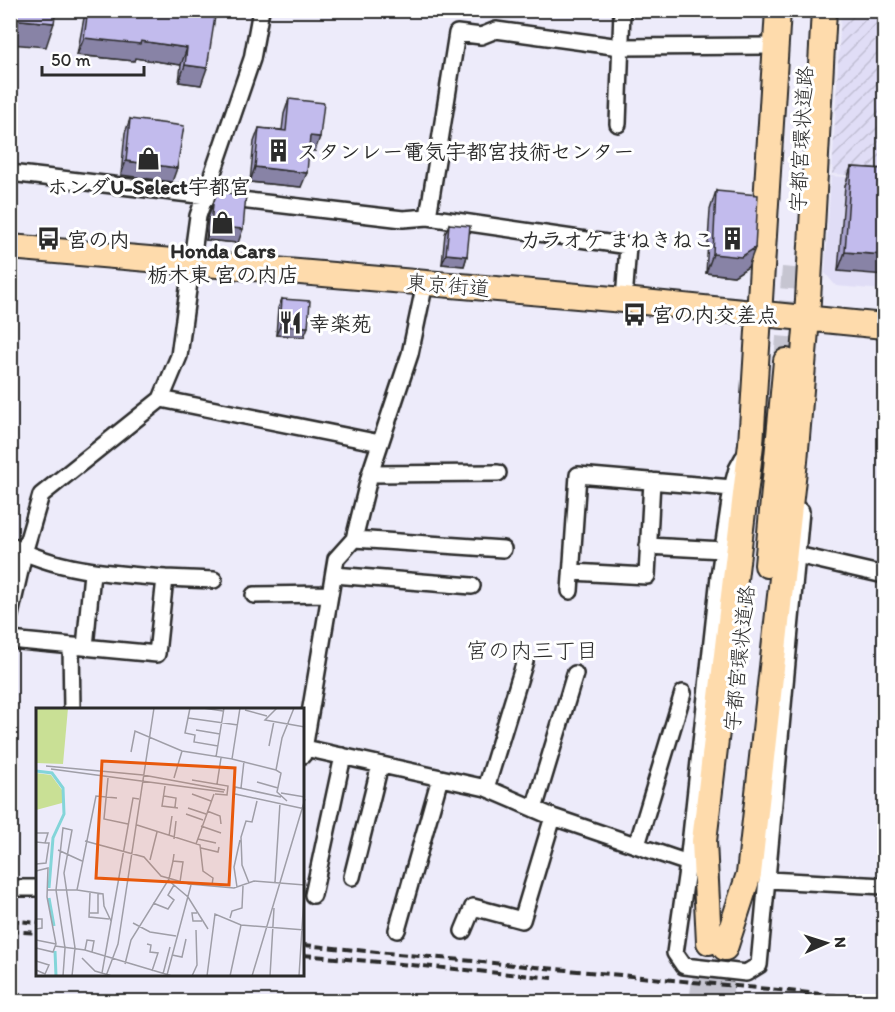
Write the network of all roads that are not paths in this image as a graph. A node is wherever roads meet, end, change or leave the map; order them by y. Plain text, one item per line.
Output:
1 (261, 10) edge
2 (622, 10) edge
3 (778, 10) edge
4 (792, 10) edge
5 (809, 10) edge
6 (824, 10) edge
7 (776, 46) junction
8 (620, 47) junction
9 (618, 124) dead end
10 (10, 173) edge
11 (205, 196) junction
12 (428, 216) junction
13 (10, 247) edge
14 (190, 262) junction
15 (425, 283) junction
16 (624, 300) junction
17 (760, 313) junction
18 (807, 318) junction
19 (885, 326) edge
20 (779, 358) tunnel mouth
21 (161, 399) junction
22 (380, 443) junction
23 (751, 444) junction
24 (795, 460) junction
25 (498, 473) dead end
26 (370, 474) junction
27 (652, 481) junction
28 (732, 488) junction
29 (354, 539) junction
30 (648, 546) junction
31 (15, 549) edge
32 (503, 549) dead end
33 (723, 550) junction
34 (797, 555) junction
35 (572, 572) junction
36 (92, 573) junction
37 (334, 575) junction
38 (885, 575) edge
39 (165, 578) junction
40 (214, 580) dead end
41 (472, 586) dead end
42 (570, 591) dead end
43 (330, 594) junction
44 (254, 595) dead end
45 (10, 615) edge
46 (10, 640) edge
47 (78, 646) junction
48 (525, 661) dead end
49 (575, 674) dead end
50 (683, 693) dead end
51 (72, 708) edge
52 (304, 751) edge
53 (343, 756) junction
54 (380, 765) junction
55 (440, 778) junction
56 (486, 788) junction
57 (534, 809) junction
58 (553, 817) junction
59 (637, 845) junction
60 (688, 862) junction
61 (352, 877) dead end
62 (768, 880) junction
63 (885, 886) edge
64 (10, 888) edge
65 (36, 888) edge
66 (313, 895) dead end
67 (397, 930) dead end
68 (463, 931) dead end
69 (716, 953) junction

1 - 11 street
2 - 8 street
3 - 7 highway
4 - 5 highway, 宇都宮環状道路
6 - 18 highway
7 - 8 street
7 - 17 highway
8 - 9 street
8 - 12 street
10 - 11 street
11 - 12 street
11 - 14 street
12 - 16 street
13 - 14 highway, 東京街道
14 - 15 highway, 東京街道
14 - 21 street
15 - 16 highway, 東京街道
15 - 22 street
16 - 17 highway, 東京街道
17 - 18 highway, 東京街道
17 - 23 highway
18 - 19 highway, 東京街道
18 - 24 highway
20 - 69 highway, 宇都宮環状道路
21 - 22 street
21 - 31 street
22 - 26 street
23 - 28 street
23 - 69 highway
24 - 34 street
24 - 69 highway
25 - 26 street
26 - 29 street
27 - 28 street
27 - 30 street
27 - 35 street
28 - 33 street
29 - 32 street
29 - 37 street
30 - 33 street
30 - 35 street
31 - 36 street
31 - 45 street
33 - 60 street
34 - 38 street
34 - 62 street
35 - 42 street
36 - 39 street
36 - 47 street
37 - 41 street
37 - 43 street
39 - 40 street
39 - 47 street
43 - 44 street
43 - 52 street
46 - 47 street
47 - 51 street
48 - 56 street
49 - 57 street
50 - 59 street
52 - 53 street
53 - 54 street
53 - 66 street
54 - 55 street
54 - 61 street
55 - 56 street
55 - 67 street
56 - 57 street
57 - 58 street
58 - 59 street
58 - 68 street
59 - 60 street
60 - 62 street
62 - 63 street
64 - 65 street

